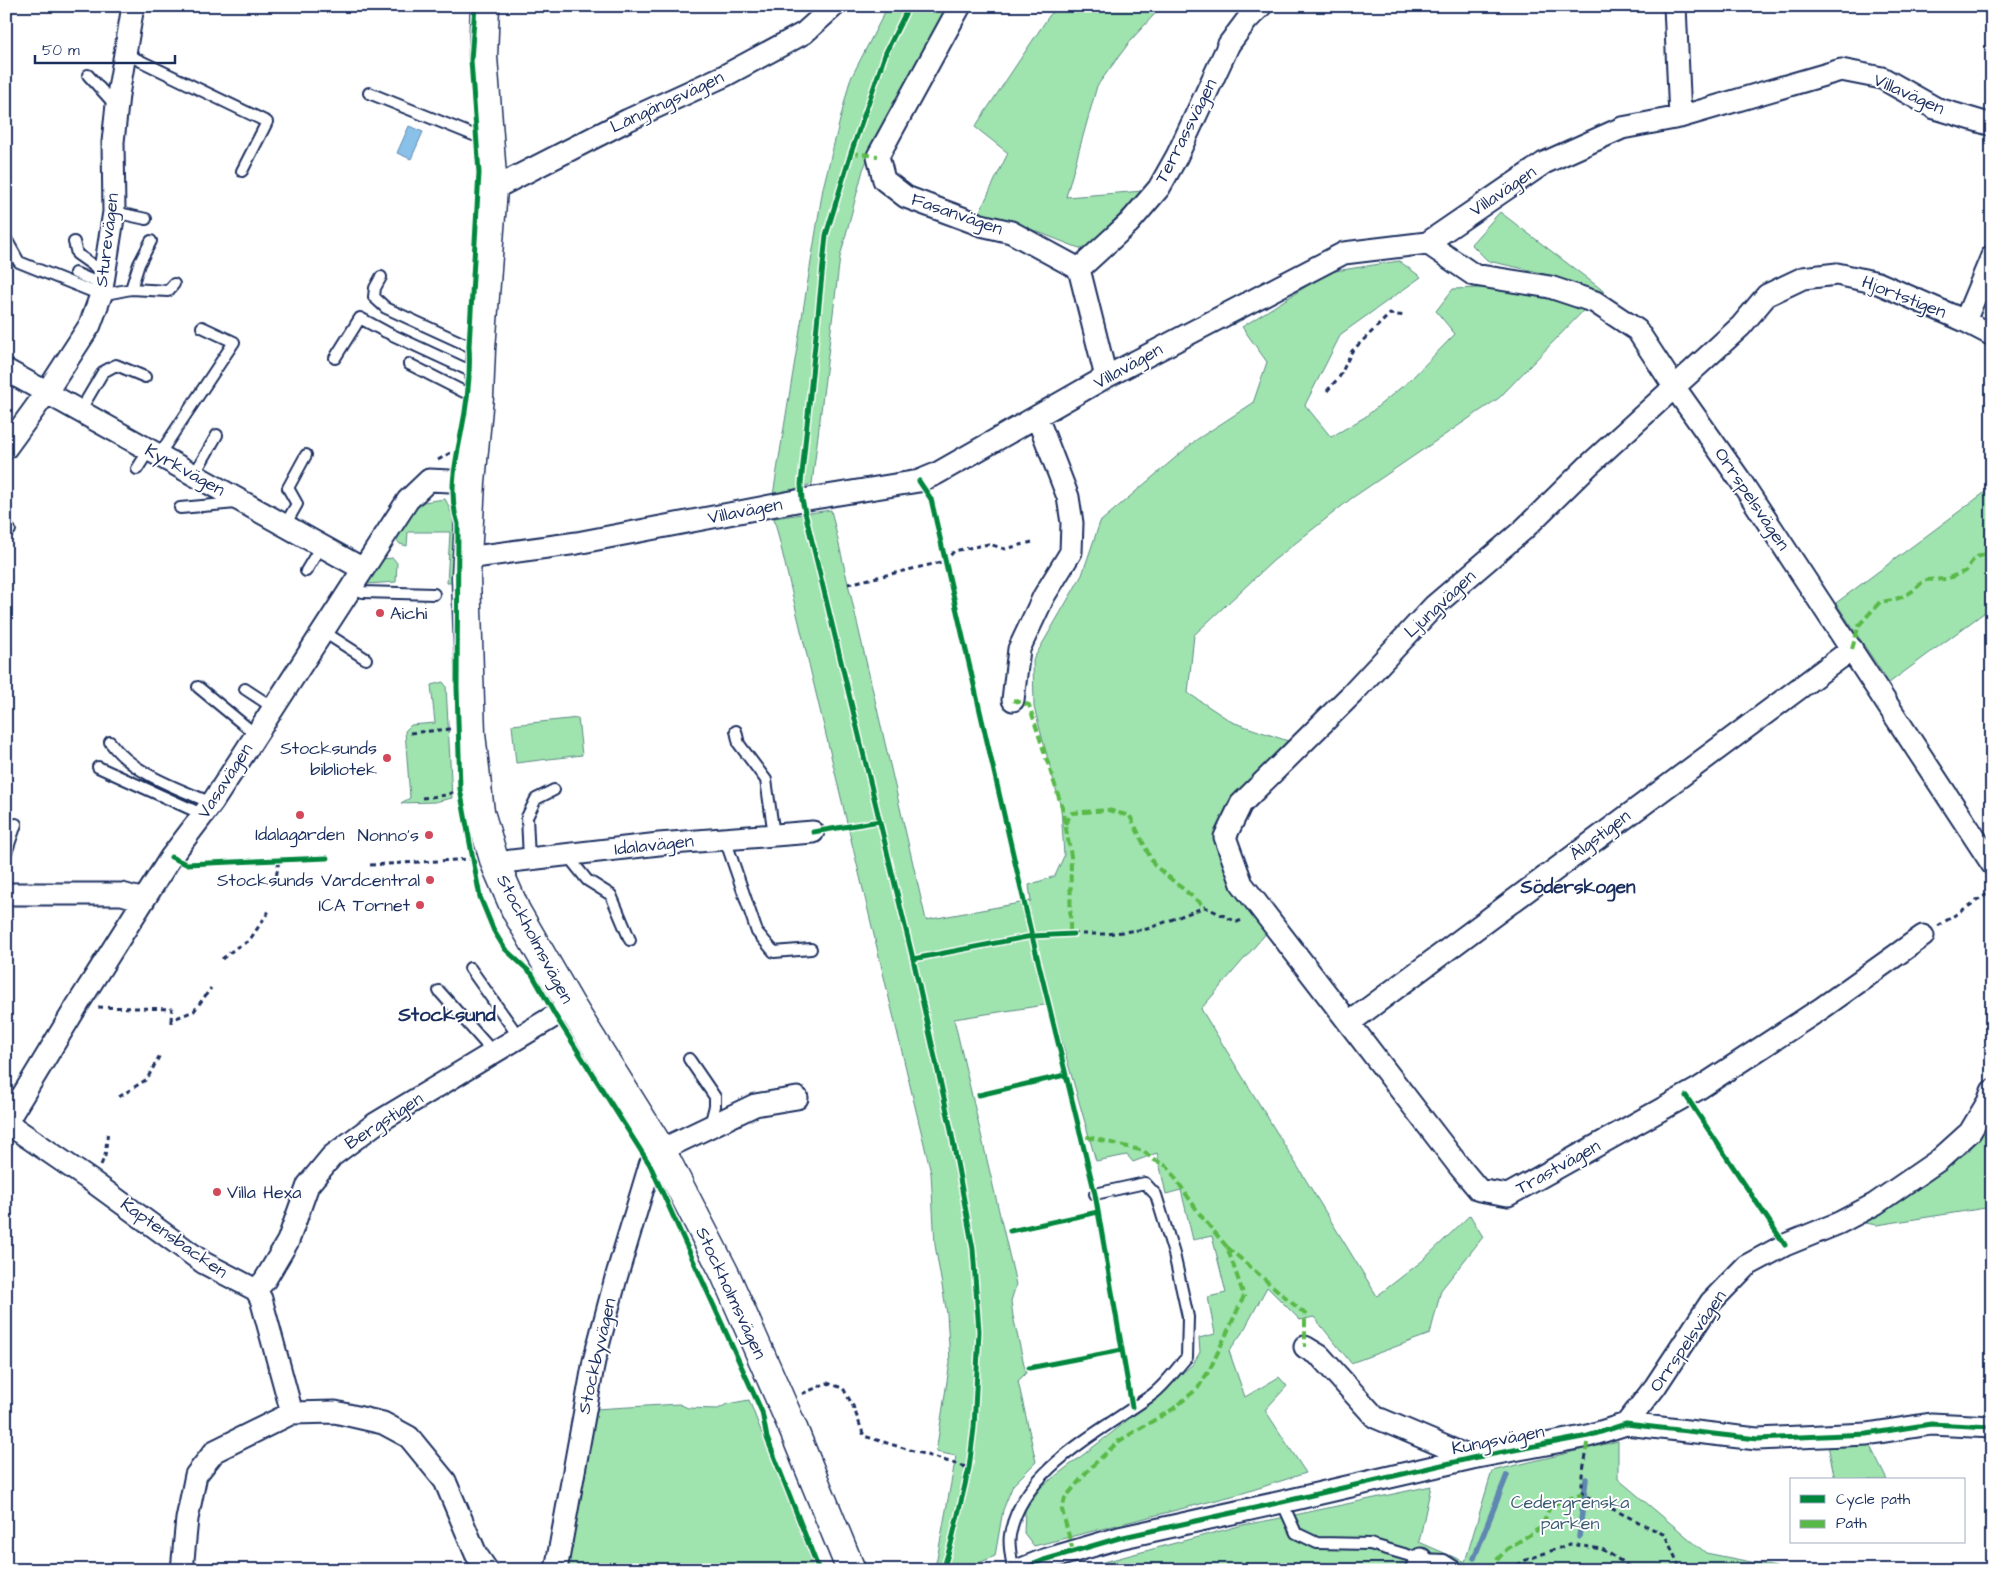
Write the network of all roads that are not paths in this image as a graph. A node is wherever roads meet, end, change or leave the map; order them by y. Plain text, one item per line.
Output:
1 (133, 6) edge
2 (485, 6) edge
3 (834, 6) edge
4 (960, 6) edge
5 (1261, 6) edge
6 (1675, 6) edge
7 (124, 53) junction
8 (88, 75) dead end
9 (369, 93) dead end
10 (116, 106) junction
11 (1680, 117) junction
12 (1992, 125) edge
13 (491, 142) junction
14 (242, 171) dead end
15 (493, 190) junction
16 (114, 212) junction
17 (146, 219) dead end
18 (6, 239) edge
19 (151, 241) dead end
20 (74, 242) dead end
21 (1427, 243) junction
22 (1992, 256) edge
23 (1079, 269) junction
24 (75, 273) dead end
25 (381, 277) dead end
26 (174, 284) dead end
27 (103, 285) junction
28 (131, 288) junction
29 (1965, 321) junction
30 (202, 327) dead end
31 (1992, 335) edge
32 (481, 348) junction
33 (335, 358) dead end
34 (409, 364) dead end
35 (6, 370) edge
36 (145, 377) dead end
37 (1106, 377) junction
38 (480, 386) junction
39 (1675, 388) junction
40 (46, 393) junction
41 (80, 411) junction
42 (1037, 417) junction
43 (217, 435) dead end
44 (6, 448) edge
45 (154, 453) junction
46 (306, 455) dead end
47 (137, 470) dead end
48 (194, 475) junction
49 (462, 481) junction
50 (242, 502) junction
51 (180, 508) dead end
52 (285, 525) junction
53 (321, 546) junction
54 (467, 558) junction
55 (364, 569) junction
56 (306, 571) dead end
57 (353, 588) junction
58 (434, 594) dead end
59 (324, 632) junction
60 (1852, 649) junction
61 (366, 659) dead end
62 (198, 687) dead end
63 (245, 689) dead end
64 (1013, 700) dead end
65 (274, 708) junction
66 (736, 731) dead end
67 (255, 734) junction
68 (110, 742) dead end
69 (98, 766) dead end
70 (554, 790) dead end
71 (208, 809) junction
72 (16, 824) dead end
73 (813, 832) dead end
74 (774, 835) junction
75 (1225, 837) joint
76 (725, 839) junction
77 (6, 853) edge
78 (567, 855) junction
79 (529, 859) junction
80 (480, 863) junction
81 (1992, 864) edge
82 (6, 894) edge
83 (144, 900) junction
84 (1923, 936) road end
85 (630, 940) dead end
86 (811, 949) dead end
87 (470, 968) dead end
88 (439, 991) dead end
89 (571, 1006) junction
90 (1349, 1023) junction
91 (519, 1037) junction
92 (491, 1054) junction
93 (689, 1059) dead end
94 (1992, 1092) edge
95 (797, 1098) dead end
96 (8, 1114) edge
97 (710, 1126) junction
98 (661, 1150) junction
99 (1095, 1194) dead end
100 (256, 1290) junction
101 (1305, 1347) dead end
102 (292, 1413) junction
103 (1626, 1424) junction
104 (1992, 1427) edge
105 (1472, 1458) junction
106 (1282, 1502) junction
107 (1418, 1564) edge
108 (182, 1570) edge
109 (487, 1570) edge
110 (556, 1570) edge
111 (852, 1570) edge
112 (1014, 1570) edge
113 (1019, 1570) edge
114 (1460, 1570) edge

1 - 7 street, Sturevägen
2 - 13 street, Stockholmsvägen
3 - 15 street, Långängsvägen
4 - 23 street, Fasanvägen
5 - 23 street, Terrassvägen
6 - 11 street
7 - 10 street, Sturevägen
7 - 14 lane
8 - 10 lane
9 - 13 lane
10 - 16 street, Sturevägen
11 - 12 street, Villavägen
11 - 21 street, Villavägen
13 - 15 street, Stockholmsvägen
15 - 32 street, Stockholmsvägen
16 - 17 lane
16 - 27 street, Sturevägen
18 - 27 lane
19 - 28 lane
20 - 27 lane
21 - 37 street, Villavägen
21 - 39 street, Orrspelsvägen
22 - 29 street
23 - 37 street
24 - 27 lane
25 - 32 lane
26 - 28 lane
27 - 28 lane
27 - 40 street, Sturevägen
29 - 31 street, Hjortstigen
29 - 39 street, Hjortstigen
30 - 45 lane
32 - 38 street, Stockholmsvägen
33 - 38 lane
34 - 38 lane
35 - 40 street, Kyrkvägen
36 - 41 lane
37 - 42 street, Villavägen
38 - 49 street, Stockholmsvägen
39 - 60 street, Orrspelsvägen
39 - 75 street, Ljungvägen
40 - 41 street, Kyrkvägen
40 - 44 street, Sturevägen
41 - 45 street, Kyrkvägen
42 - 54 street, Villavägen
42 - 64 street
43 - 48 lane
45 - 47 lane
45 - 48 street, Kyrkvägen
46 - 52 lane
48 - 50 street, Kyrkvägen
49 - 54 street, Stockholmsvägen
49 - 55 street, Vasavägen
50 - 51 lane
50 - 52 street, Kyrkvägen
52 - 53 street, Kyrkvägen
53 - 55 street, Kyrkvägen
53 - 56 lane
54 - 80 street, Stockholmsvägen
55 - 57 street, Vasavägen
57 - 58 lane
57 - 59 street, Vasavägen
59 - 61 lane
59 - 65 street, Vasavägen
60 - 81 street, Orrspelsvägen
60 - 90 street, Älgstigen
62 - 67 lane
63 - 65 lane
65 - 67 street, Vasavägen
66 - 74 lane
67 - 71 street, Vasavägen
68 - 71 lane
69 - 71 lane
70 - 79 lane
71 - 83 street, Vasavägen
72 - 77 lane
73 - 74 street, Idalavägen
74 - 76 street, Idalavägen
75 - 90 street, Trastvägen
76 - 78 street, Idalavägen
76 - 86 lane
78 - 79 street, Idalavägen
78 - 85 lane
79 - 80 street, Idalavägen
80 - 89 street, Stockholmsvägen
82 - 83 street
83 - 96 street, Vasavägen
84 - 90 street, Trastvägen
87 - 91 lane
88 - 92 lane
89 - 91 street, Bergstigen
89 - 98 street, Stockholmsvägen
91 - 92 street, Bergstigen
92 - 100 street, Bergstigen
93 - 97 lane
94 - 103 street, Orrspelsvägen
95 - 97 street
96 - 100 street, Kaptensbacken
97 - 98 street
98 - 110 street, Stockbyvägen
98 - 111 street, Stockholmsvägen
99 - 112 lane
100 - 102 street
101 - 105 street
102 - 108 street
102 - 109 street
103 - 104 street, Kungsvägen
103 - 105 street, Kungsvägen
105 - 106 street, Kungsvägen
106 - 107 lane
106 - 113 street, Kungsvägen
107 - 114 lane

